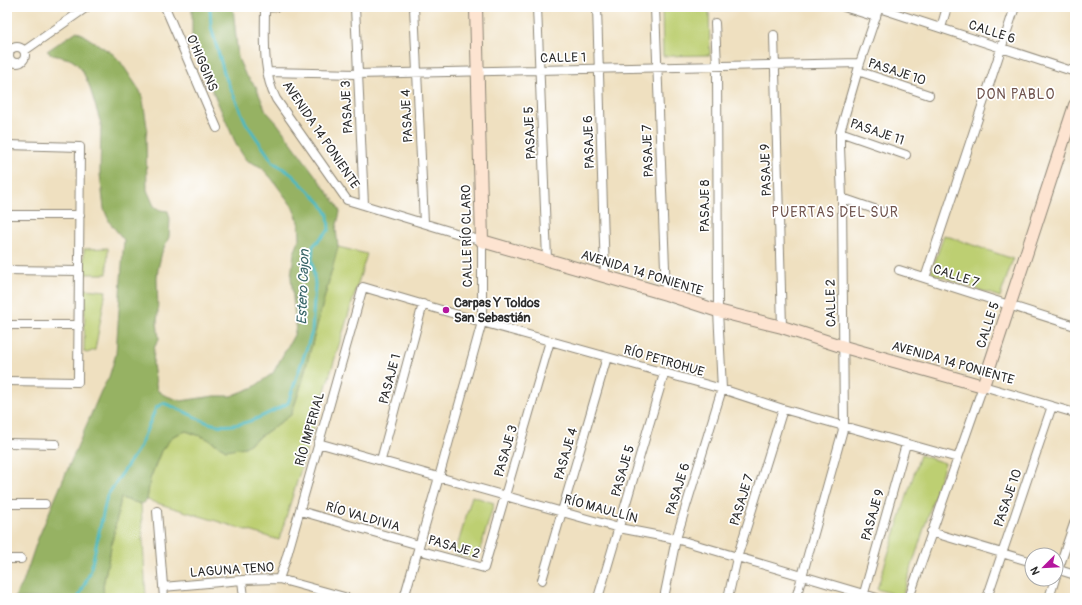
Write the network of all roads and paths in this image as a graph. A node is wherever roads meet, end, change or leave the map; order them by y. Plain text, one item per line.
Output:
1 (87, 7) edge
2 (165, 7) edge
3 (265, 7) edge
4 (277, 7) edge
5 (355, 7) edge
6 (414, 7) edge
7 (476, 7) edge
8 (537, 7) edge
9 (597, 7) edge
10 (655, 7) edge
11 (844, 7) edge
12 (879, 7) edge
13 (948, 7) edge
14 (1015, 7) edge
15 (876, 17) junction
16 (715, 22) dead end
17 (941, 28) junction
18 (774, 35) dead end
19 (1001, 48) junction
20 (24, 51) dead end
21 (775, 65) junction
22 (717, 66) junction
23 (859, 67) junction
24 (657, 68) junction
25 (599, 69) junction
26 (539, 70) junction
27 (478, 71) junction
28 (267, 72) junction
29 (1075, 72) edge
30 (416, 73) junction
31 (357, 74) junction
32 (929, 95) dead end
33 (1075, 105) edge
34 (217, 128) dead end
35 (840, 132) junction
36 (7, 145) edge
37 (906, 155) dead end
38 (842, 198) junction
39 (364, 205) junction
40 (886, 213) dead end
41 (7, 215) edge
42 (80, 215) junction
43 (424, 223) junction
44 (482, 241) junction
45 (547, 259) junction
46 (7, 270) edge
47 (899, 270) dead end
48 (79, 271) junction
49 (605, 276) junction
50 (925, 278) junction
51 (363, 287) joint
52 (666, 294) junction
53 (423, 304) junction
54 (1009, 305) junction
55 (718, 311) junction
56 (482, 322) junction
57 (7, 325) edge
58 (79, 325) junction
59 (1075, 326) edge
60 (782, 327) junction
61 (550, 341) junction
62 (844, 347) junction
63 (607, 357) junction
64 (664, 374) junction
65 (7, 380) edge
66 (982, 386) junction
67 (722, 389) junction
68 (1052, 406) junction
69 (783, 409) junction
70 (1075, 413) edge
71 (844, 426) junction
72 (7, 443) edge
73 (318, 443) junction
74 (56, 444) dead end
75 (906, 444) junction
76 (958, 458) junction
77 (381, 460) junction
78 (439, 477) junction
79 (505, 496) junction
80 (7, 504) edge
81 (45, 504) dead end
82 (157, 511) dead end
83 (300, 511) junction
84 (562, 512) junction
85 (1075, 521) edge
86 (619, 528) junction
87 (931, 532) junction
88 (676, 539) junction
89 (418, 548) junction
90 (1064, 551) edge
91 (1002, 553) junction
92 (737, 558) junction
93 (7, 559) edge
94 (21, 560) dead end
95 (1024, 560) edge
96 (484, 568) joint
97 (1064, 574) edge
98 (1075, 575) edge
99 (801, 577) junction
100 (279, 578) junction
101 (242, 580) junction
102 (542, 580) dead end
103 (163, 587) junction
104 (1052, 587) edge
105 (864, 593) junction
106 (321, 594) edge
107 (164, 598) edge
108 (244, 598) edge
109 (348, 598) edge
110 (404, 598) edge
111 (598, 598) edge
112 (664, 598) edge
113 (728, 598) edge
114 (796, 598) edge
115 (878, 598) edge
116 (909, 598) edge
117 (987, 598) edge
118 (1049, 598) edge

1 - 20 street
2 - 34 street, O'HIGGINS
3 - 4 street
3 - 28 street, AVENIDA 14 PONIENTE
5 - 31 street, PASAJE 3
6 - 30 street, PASAJE 4
7 - 27 street, CALLE RÍO CLARO
8 - 26 street, PASAJE 5
9 - 25 street, PASAJE 6
10 - 24 street, PASAJE 7
11 - 15 street
12 - 15 street, CALLE 2
12 - 17 street, CALLE 6
13 - 17 street
14 - 19 street
15 - 23 street, CALLE 2
16 - 22 street, PASAJE 8
17 - 19 street, CALLE 6
18 - 21 street, PASAJE 9
19 - 29 street, CALLE 6
19 - 50 street
21 - 22 street, CALLE 1
21 - 23 street, CALLE 1
21 - 60 street, PASAJE 9
22 - 24 street, CALLE 1
22 - 55 street, PASAJE 8
23 - 32 street, PASAJE 10
23 - 35 street, CALLE 2
24 - 25 street, CALLE 1
24 - 52 street, PASAJE 7
25 - 26 street, CALLE 1
25 - 49 street, PASAJE 6
26 - 27 street, CALLE 1
26 - 45 street, PASAJE 5
27 - 30 street, CALLE 1
27 - 44 street, CALLE RÍO CLARO
28 - 31 street, CALLE 1
28 - 39 street, AVENIDA 14 PONIENTE
30 - 31 street, CALLE 1
30 - 43 street, PASAJE 4
31 - 39 street, PASAJE 3
33 - 54 street, CALLE 5
35 - 37 street, PASAJE 11
35 - 38 street, CALLE 2
36 - 42 street
38 - 40 street
38 - 62 street, CALLE 2
39 - 43 street, AVENIDA 14 PONIENTE
41 - 42 street
42 - 48 street
43 - 44 street, AVENIDA 14 PONIENTE
44 - 45 street, AVENIDA 14 PONIENTE
44 - 56 street, CALLE RÍO CLARO
45 - 49 street, AVENIDA 14 PONIENTE
46 - 48 street
47 - 50 street, CALLE 7
48 - 58 street
49 - 52 street, AVENIDA 14 PONIENTE
50 - 54 street, CALLE 7
51 - 53 street, RÍO PETROHUE
51 - 73 street, RÍO IMPERIAL
52 - 55 street, AVENIDA 14 PONIENTE
53 - 56 street, RÍO PETROHUE
53 - 77 street, PASAJE 1
54 - 59 street, CALLE 7
54 - 66 street, CALLE 5
55 - 60 street, AVENIDA 14 PONIENTE
55 - 67 street, PASAJE 8
56 - 61 street, RÍO PETROHUE
56 - 78 street, CALLE RÍO CLARO
57 - 58 street
58 - 65 street
60 - 62 street, AVENIDA 14 PONIENTE
61 - 63 street, RÍO PETROHUE
61 - 79 street, PASAJE 3
62 - 66 street, AVENIDA 14 PONIENTE
62 - 71 street, CALLE 2
63 - 64 street, RÍO PETROHUE
63 - 84 street, PASAJE 4
64 - 67 street, RÍO PETROHUE
64 - 86 street, PASAJE 5
66 - 68 street, AVENIDA 14 PONIENTE
66 - 76 street, CALLE 5
67 - 69 street, RÍO PETROHUE
67 - 88 street, PASAJE 6
68 - 70 street, AVENIDA 14 PONIENTE
68 - 91 street, PASAJE 10
69 - 71 street, RÍO PETROHUE
69 - 92 street, PASAJE 7
71 - 75 street, RÍO PETROHUE
71 - 99 street, CALLE 2
72 - 74 street
73 - 77 street, RÍO MAULLÍN
73 - 83 street, RÍO IMPERIAL
75 - 76 street, RÍO PETROHUE
75 - 105 street, PASAJE 9
76 - 87 street, CALLE 5
77 - 78 street, RÍO MAULLÍN
78 - 79 street, RÍO MAULLÍN
78 - 89 street, CALLE RÍO CLARO
79 - 84 street, RÍO MAULLÍN
79 - 96 street, PASAJE 3
80 - 81 street
82 - 103 street
83 - 89 street, RÍO VALDIVIA
83 - 100 street, RÍO IMPERIAL
84 - 86 street, RÍO MAULLÍN
84 - 102 street, PASAJE 4
85 - 90 street
86 - 88 street, RÍO MAULLÍN
86 - 111 street, PASAJE 5
87 - 91 street
87 - 116 street, CALLE 5
88 - 92 street, RÍO MAULLÍN
88 - 112 street, PASAJE 6
89 - 96 street, PASAJE 2
89 - 110 street, CALLE RÍO CLARO
91 - 95 street
91 - 117 street, PASAJE 10
92 - 99 street, RÍO MAULLÍN
92 - 113 street, PASAJE 7
93 - 94 street
97 - 98 street
99 - 105 street, RÍO MAULLÍN
99 - 114 street, CALLE 2
100 - 101 street, LAGUNA TENO
100 - 106 street, LAGUNA TENO
101 - 103 street, LAGUNA TENO
101 - 108 street
103 - 107 street
104 - 118 street
105 - 115 street, RÍO MAULLÍN
106 - 109 street, LAGUNA TENO

